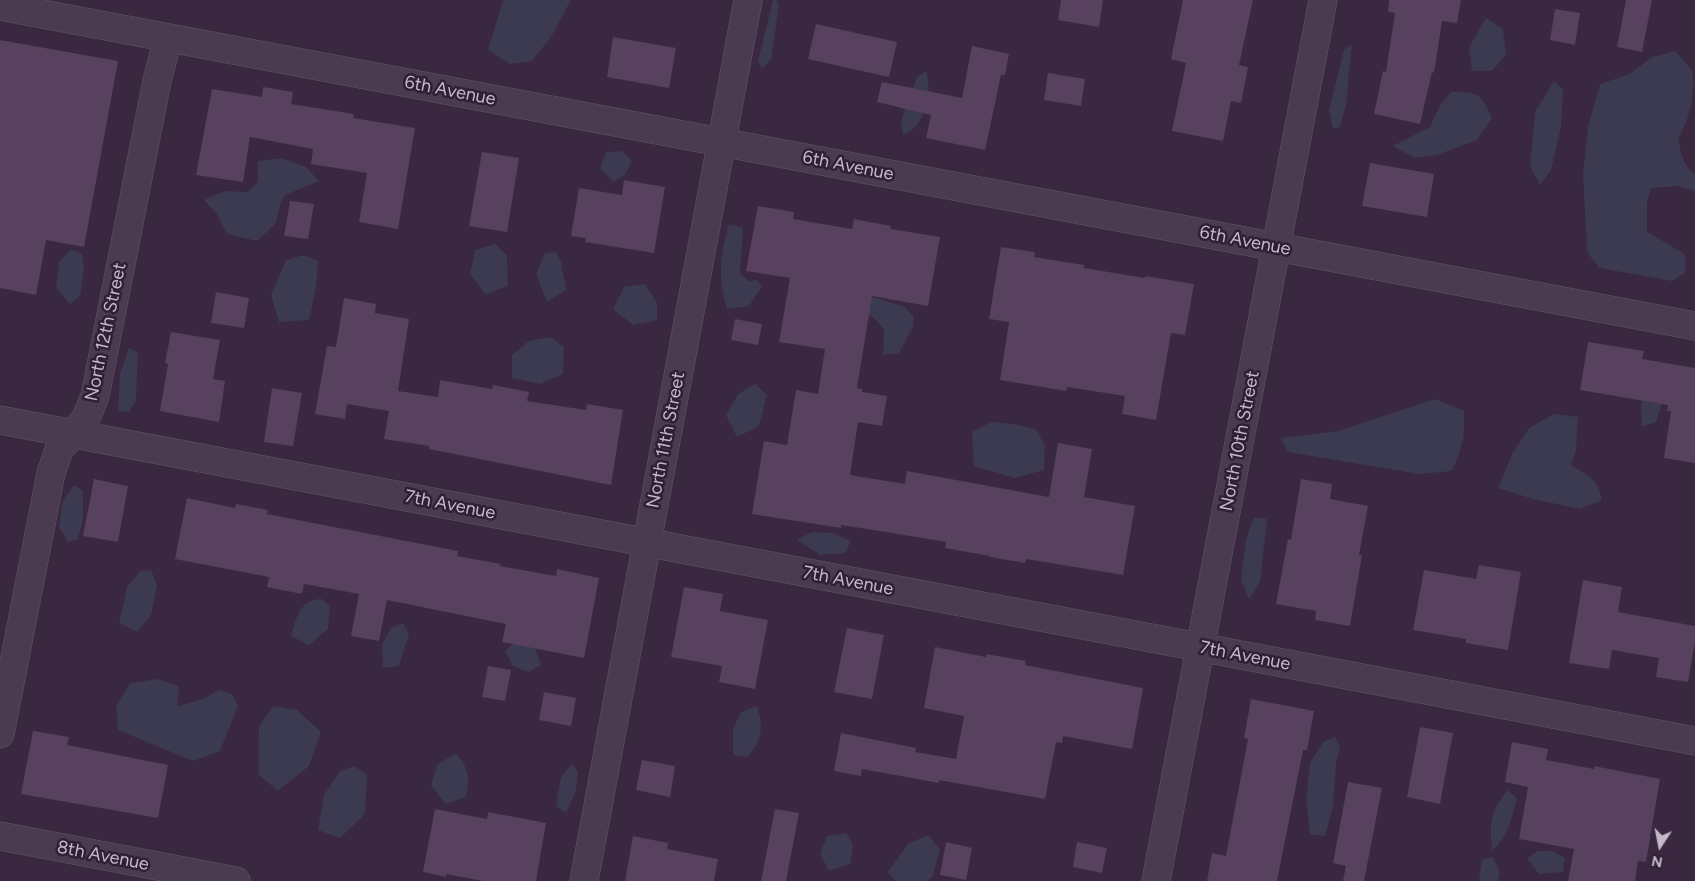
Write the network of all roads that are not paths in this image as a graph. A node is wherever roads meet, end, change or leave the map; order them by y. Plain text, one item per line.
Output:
1 (748, 0) edge
2 (1323, 0) edge
3 (0, 6) edge
4 (168, 38) junction
5 (721, 142) junction
6 (1277, 247) junction
7 (1695, 326) edge
8 (0, 420) edge
9 (73, 434) junction
10 (647, 543) junction
11 (1200, 648) junction
12 (0, 734) edge
13 (1695, 742) edge
14 (0, 836) edge
15 (236, 881) edge
16 (584, 881) edge
17 (1156, 881) edge

1 - 5 street, North 11th Street
2 - 6 street, North 10th Street
3 - 4 street, 6th Avenue
4 - 5 street, 6th Avenue
4 - 9 street, North 12th Street
5 - 6 street, 6th Avenue
5 - 10 street, North 11th Street
6 - 7 street, 6th Avenue
6 - 11 street, North 10th Street
8 - 9 street, 7th Avenue
9 - 10 street, 7th Avenue
9 - 12 street, North 12th Street
10 - 11 street, 7th Avenue
10 - 16 street, North 11th Street
11 - 13 street, 7th Avenue
11 - 17 street, North 10th Street
14 - 15 street, 8th Avenue

